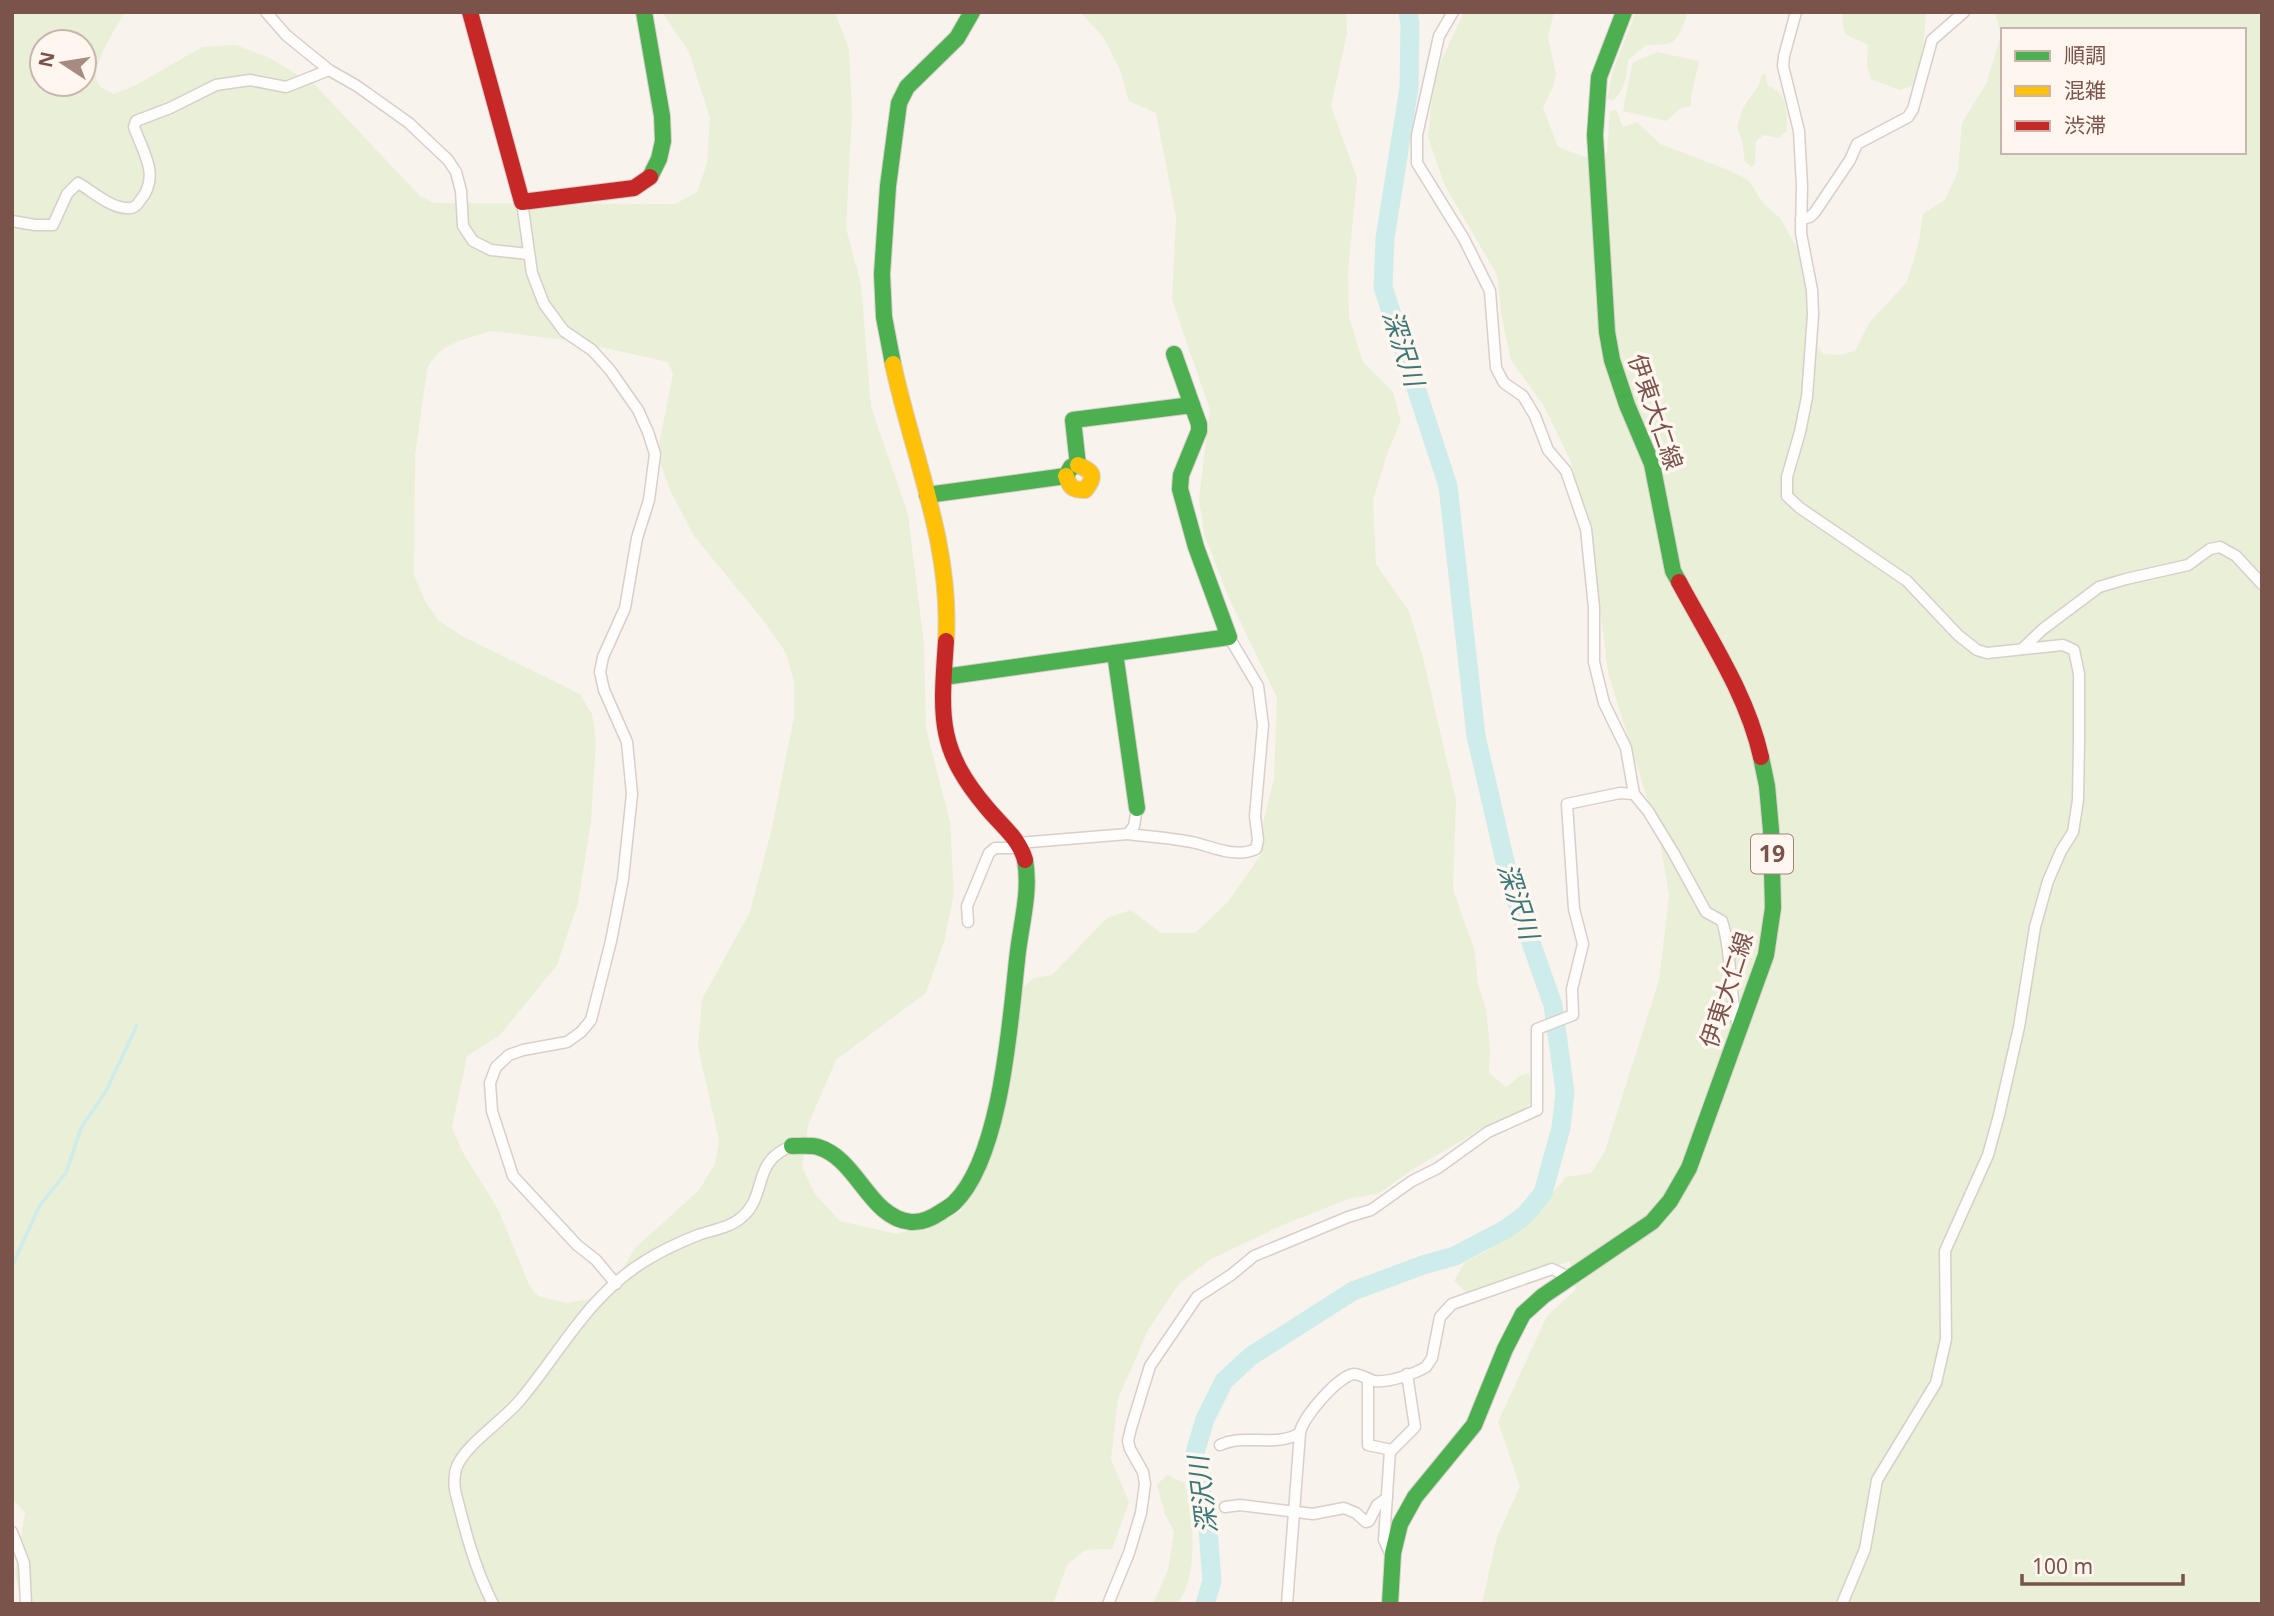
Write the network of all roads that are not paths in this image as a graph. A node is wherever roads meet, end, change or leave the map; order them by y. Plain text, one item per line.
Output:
1 (267, 12) edge
2 (470, 12) edge
3 (644, 12) edge
4 (972, 12) edge
5 (1453, 12) edge
6 (1624, 12) edge
7 (1796, 12) edge
8 (1964, 12) edge
9 (329, 70) junction
10 (522, 202) junction
11 (1801, 219) junction
12 (12, 221) edge
13 (528, 254) junction
14 (1174, 354) dead end
15 (1192, 405) junction
16 (927, 495) junction
17 (2262, 584) edge
18 (1229, 637) junction
19 (2022, 649) junction
20 (1115, 653) junction
21 (944, 677) junction
22 (1634, 794) junction
23 (1137, 808) joint
24 (1128, 834) junction
25 (1020, 845) junction
26 (968, 922) dead end
27 (1739, 1030) junction
28 (792, 1146) joint
29 (1571, 1278) junction
30 (616, 1284) junction
31 (1407, 1374) junction
32 (1368, 1379) junction
33 (1300, 1433) junction
34 (1220, 1446) dead end
35 (1390, 1450) junction
36 (1387, 1498) junction
37 (1225, 1507) dead end
38 (1294, 1511) junction
39 (12, 1532) edge
40 (1393, 1558) junction
41 (26, 1604) edge
42 (493, 1604) edge
43 (1108, 1604) edge
44 (1287, 1604) edge
45 (1390, 1604) edge
46 (1842, 1604) edge

1 - 9 street
2 - 10 street
3 - 10 street
4 - 16 street
5 - 22 street
6 - 27 street, 伊東大仁線 / 19
7 - 11 street
8 - 11 street
9 - 12 street
9 - 13 street
10 - 13 street
11 - 19 street
13 - 30 street
14 - 15 street
15 - 16 street
15 - 18 street
16 - 21 street
17 - 19 street
18 - 20 street
18 - 24 street
19 - 46 street
20 - 21 street
20 - 23 street
21 - 25 street
22 - 27 street
22 - 43 street
23 - 24 street
24 - 25 street
25 - 26 street
25 - 28 street
27 - 29 street, 伊東大仁線 / 19
28 - 30 street
29 - 31 street
29 - 40 street, 伊東大仁線 / 19
30 - 42 street
31 - 32 street
31 - 35 street
32 - 33 street
32 - 35 street
33 - 34 street
33 - 38 street
35 - 36 street
36 - 38 street
36 - 40 street
37 - 38 street
38 - 44 street
39 - 41 street
40 - 45 street, 伊東大仁線 / 19

